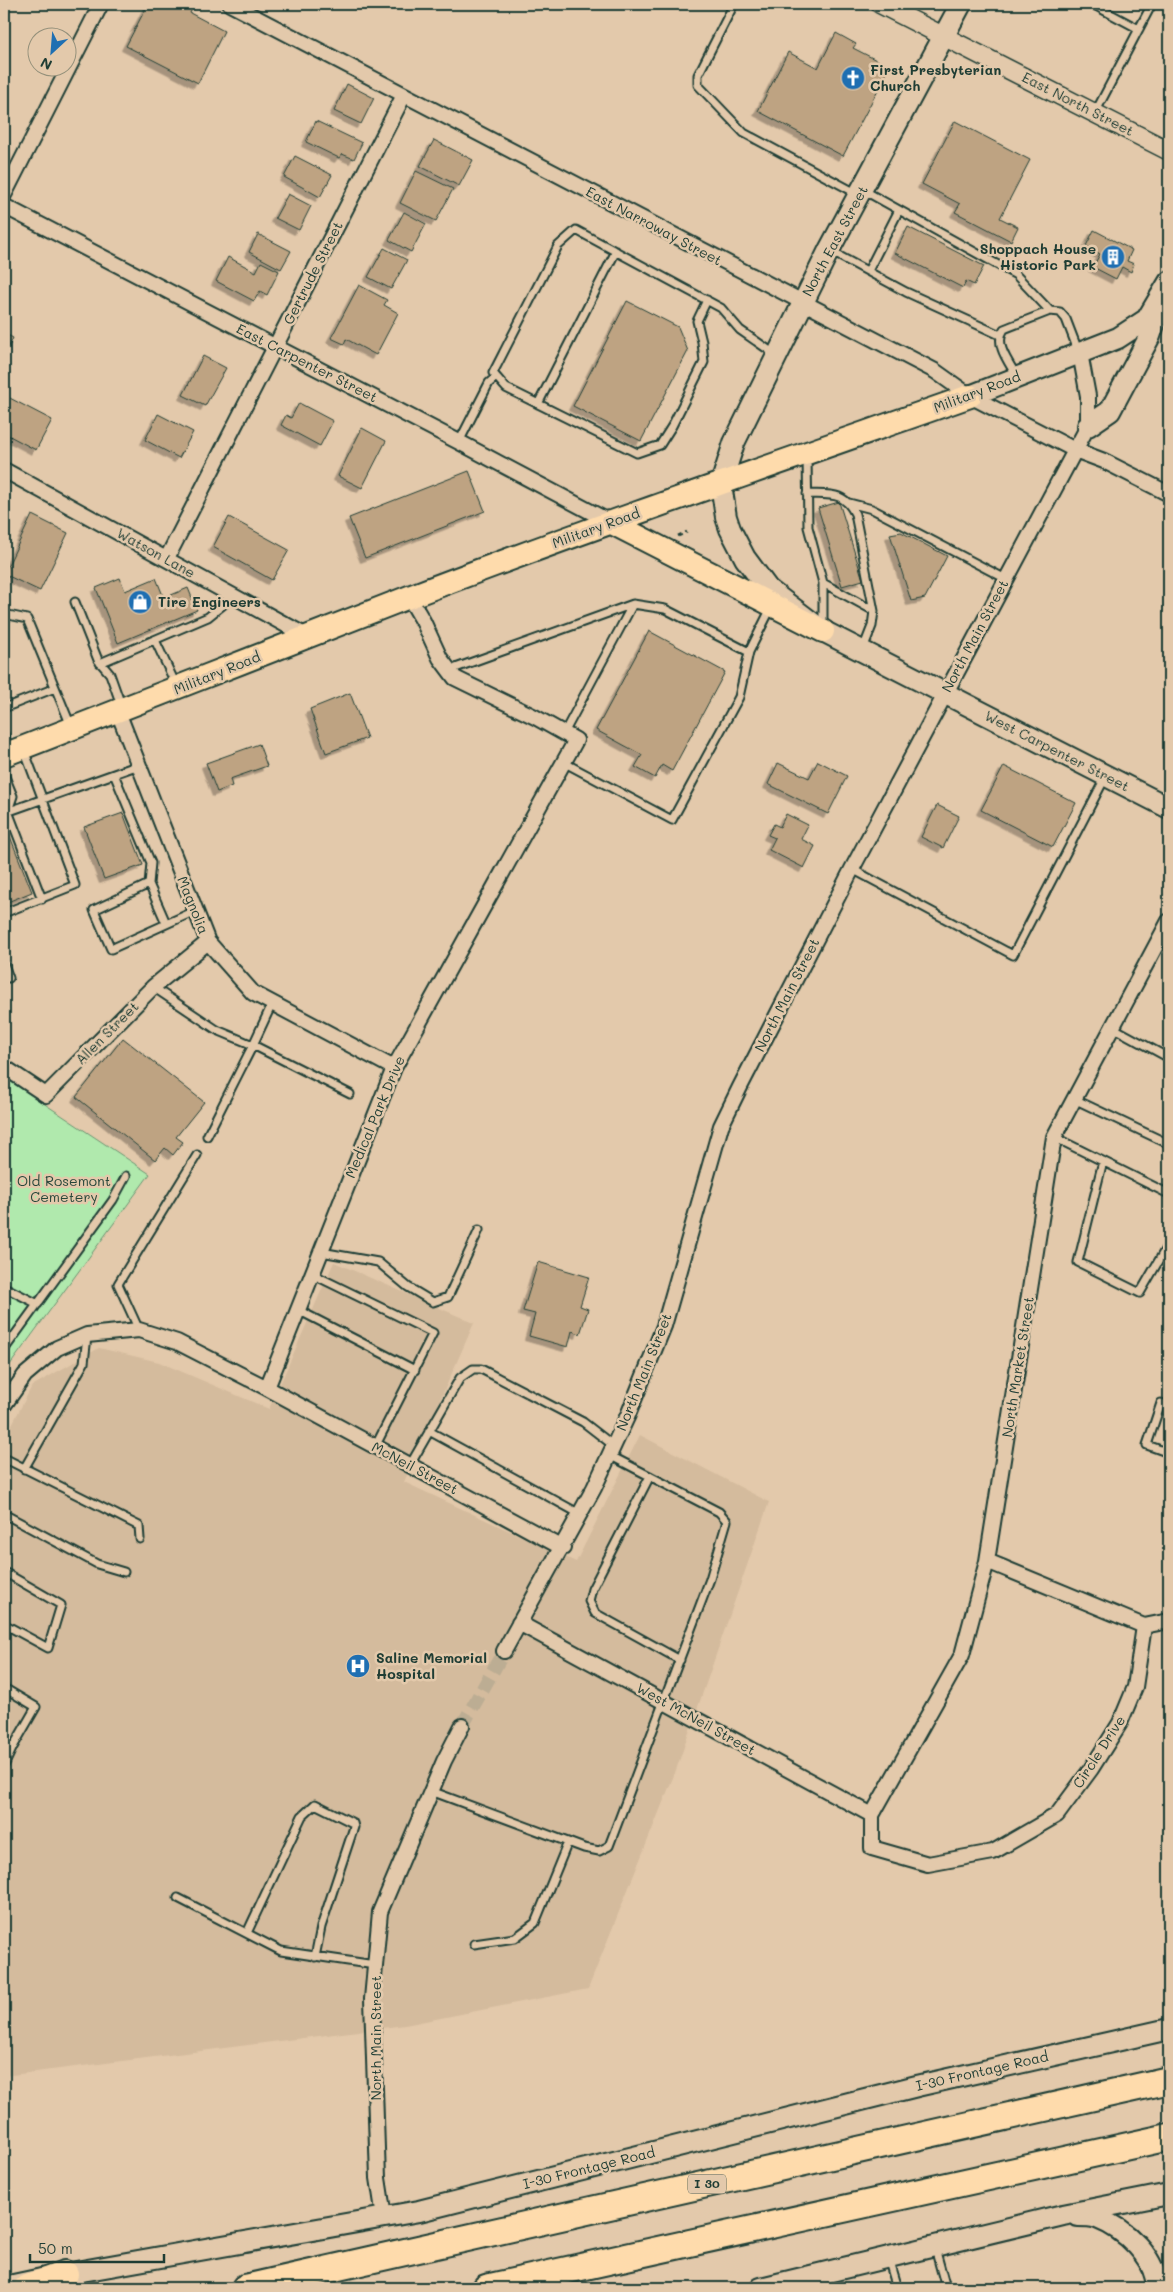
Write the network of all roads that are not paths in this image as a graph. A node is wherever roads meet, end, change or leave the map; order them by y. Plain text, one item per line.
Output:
1 (101, 4) edge
2 (230, 4) edge
3 (734, 4) edge
4 (880, 4) edge
5 (961, 4) edge
6 (1092, 4) edge
7 (1152, 4) edge
8 (1139, 29) junction
9 (943, 36) junction
10 (404, 95) junction
11 (1095, 113) junction
12 (1169, 150) edge
13 (860, 192) junction
14 (4, 195) edge
15 (4, 206) edge
16 (899, 210) junction
17 (830, 250) junction
18 (616, 251) junction
19 (868, 271) junction
20 (1167, 288) edge
21 (707, 300) junction
22 (803, 303) junction
23 (1050, 311) junction
24 (1000, 335) junction
25 (275, 346) junction
26 (1080, 353) junction
27 (776, 355) junction
28 (1016, 376) junction
29 (496, 377) junction
30 (970, 396) junction
31 (538, 404) junction
32 (1088, 426) junction
33 (459, 442) junction
34 (1075, 450) junction
35 (807, 453) junction
36 (4, 470) edge
37 (721, 484) junction
38 (807, 494) junction
39 (1169, 494) edge
40 (849, 503) junction
41 (610, 522) junction
42 (167, 558) junction
43 (1006, 579) junction
44 (822, 583) junction
45 (234, 596) junction
46 (410, 597) junction
47 (75, 602) dead end
48 (633, 604) junction
49 (773, 605) junction
50 (874, 611) junction
51 (4, 614) edge
52 (823, 631) junction
53 (308, 637) junction
54 (155, 640) junction
55 (749, 652) junction
56 (862, 652) junction
57 (100, 663) junction
58 (450, 670) junction
59 (55, 688) junction
60 (178, 689) junction
61 (944, 694) junction
62 (4, 708) edge
63 (121, 711) junction
64 (72, 729) junction
65 (564, 733) junction
66 (10, 747) edge
67 (562, 762) junction
68 (139, 765) junction
69 (4, 774) edge
70 (114, 774) junction
71 (1106, 776) junction
72 (42, 800) junction
73 (1169, 808) edge
74 (6, 812) edge
75 (852, 869) junction
76 (149, 884) junction
77 (42, 899) junction
78 (195, 911) junction
79 (4, 913) edge
80 (1169, 921) edge
81 (166, 923) junction
82 (208, 942) junction
83 (4, 964) edge
84 (9, 978) dead end
85 (153, 987) junction
86 (272, 1004) junction
87 (1112, 1027) junction
88 (253, 1045) junction
89 (1169, 1058) edge
90 (4, 1067) edge
91 (394, 1068) junction
92 (350, 1094) dead end
93 (1074, 1098) junction
94 (207, 1136) dead end
95 (1054, 1137) junction
96 (1169, 1144) edge
97 (197, 1155) dead end
98 (1103, 1161) junction
99 (126, 1176) dead end
100 (1169, 1194) edge
101 (479, 1230) dead end
102 (1169, 1243) edge
103 (321, 1252) junction
104 (312, 1274) junction
105 (4, 1287) edge
106 (38, 1304) junction
107 (298, 1310) junction
108 (139, 1330) junction
109 (87, 1335) junction
110 (4, 1350) edge
111 (414, 1370) junction
112 (267, 1388) junction
113 (4, 1405) edge
114 (1169, 1406) edge
115 (429, 1431) junction
116 (375, 1447) junction
117 (611, 1450) junction
118 (1169, 1454) edge
119 (4, 1458) edge
120 (410, 1465) junction
121 (24, 1469) junction
122 (650, 1476) junction
123 (4, 1514) edge
124 (580, 1514) junction
125 (140, 1540) dead end
126 (563, 1548) junction
127 (987, 1561) junction
128 (4, 1572) edge
129 (124, 1572) dead end
130 (1169, 1621) edge
131 (520, 1623) junction
132 (4, 1624) edge
133 (1144, 1626) junction
134 (504, 1650) tunnel mouth
135 (680, 1660) junction
136 (4, 1688) edge
137 (665, 1701) junction
138 (462, 1726) tunnel mouth
139 (4, 1742) edge
140 (13, 1747) junction
141 (4, 1766) edge
142 (430, 1792) junction
143 (872, 1815) junction
144 (568, 1842) junction
145 (178, 1898) dead end
146 (247, 1933) junction
147 (474, 1944) dead end
148 (314, 1957) junction
149 (376, 1965) junction
150 (1169, 2029) edge
151 (1169, 2080) edge
152 (1169, 2137) edge
153 (1169, 2194) edge
154 (1063, 2215) junction
155 (384, 2217) junction
156 (935, 2246) junction
157 (888, 2258) junction
158 (65, 2274) junction
159 (4, 2287) edge
160 (26, 2288) edge
161 (246, 2288) edge
162 (486, 2288) edge
163 (761, 2288) edge
164 (896, 2288) edge
165 (946, 2288) edge
166 (1157, 2288) edge

1 - 14 street
2 - 10 street, East Narroway Street
3 - 13 lane
4 - 9 street, East North Street
5 - 9 main road, North East Street
6 - 8 lane
7 - 8 lane
8 - 11 lane
9 - 11 street, East North Street
9 - 13 main road, North East Street
10 - 22 street, East Narroway Street
10 - 25 street, Gertrude Street
11 - 12 street, East North Street
13 - 16 lane
13 - 17 main road, North East Street
15 - 25 street, East Carpenter Street
16 - 19 lane
16 - 23 lane
17 - 19 lane
17 - 22 main road, North East Street
18 - 21 lane
18 - 29 lane
18 - 31 lane
19 - 24 lane
20 - 26 main road, Military Road
20 - 32 main road
21 - 27 lane
21 - 31 lane
22 - 27 main road, North East Street
22 - 30 street, East Narroway Street
23 - 24 lane
23 - 26 lane
24 - 28 lane
25 - 33 street, East Carpenter Street
25 - 42 street, Gertrude Street
26 - 28 main road, Military Road
26 - 32 street, North Main Street
27 - 37 main road, North East Street
28 - 30 main road, Military Road
29 - 31 lane
29 - 33 lane
30 - 34 street, East Narroway Street
30 - 35 main road, Military Road
32 - 34 street, North Main Street
33 - 41 street, East Carpenter Street
34 - 39 street, East Narroway Street
34 - 43 street, North Main Street
35 - 37 main road, Military Road
35 - 38 lane
36 - 42 street, Watson Lane
37 - 41 main road, Military Road
37 - 52 main road
38 - 40 lane
38 - 44 lane
40 - 43 lane
40 - 50 lane
41 - 46 main road, Military Road
41 - 49 main road
42 - 45 street, Watson Lane
43 - 61 street, North Main Street
44 - 50 lane
44 - 52 lane
45 - 53 street, Watson Lane
45 - 54 lane
46 - 53 main road, Military Road
46 - 58 street
47 - 57 lane
48 - 55 lane
48 - 58 lane
48 - 65 lane
49 - 52 main road
49 - 55 lane
50 - 56 lane
51 - 59 lane
52 - 56 main road
53 - 60 main road, Military Road
54 - 57 lane
54 - 60 lane
55 - 67 lane
56 - 61 main road
57 - 63 lane
58 - 65 street
59 - 62 lane
59 - 64 lane
60 - 63 main road, Military Road
61 - 71 main road, West Carpenter Street
61 - 75 street, North Main Street
63 - 64 main road, Military Road
63 - 68 street, Magnolia
64 - 66 main road, Military Road
65 - 67 street, Medical Park Drive
66 - 72 lane
67 - 91 street, Medical Park Drive
68 - 70 lane
68 - 78 street, Magnolia
69 - 74 lane
70 - 72 lane
70 - 76 lane
71 - 73 main road, West Carpenter Street
71 - 75 lane
72 - 74 lane
72 - 77 lane
74 - 77 lane
75 - 117 street, North Main Street
76 - 81 lane
76 - 81 lane
77 - 79 lane
78 - 81 lane
78 - 82 street, Magnolia
80 - 87 street, North Market Street
82 - 85 street, Allen Street
82 - 86 street, Magnolia
83 - 84 lane
85 - 88 lane
85 - 90 street, Allen Street
86 - 88 lane
86 - 91 street, Magnolia
87 - 89 lane
87 - 93 street, North Market Street
88 - 92 lane
88 - 94 lane
91 - 103 street, Medical Park Drive
93 - 95 street, North Market Street
93 - 96 lane
95 - 98 lane
95 - 127 street, North Market Street
97 - 108 lane
98 - 100 lane
98 - 102 lane
99 - 106 lane
101 - 103 lane
103 - 104 street, Medical Park Drive
104 - 107 street, Medical Park Drive
104 - 111 lane
105 - 106 lane
106 - 110 lane
107 - 111 lane
107 - 112 street, Medical Park Drive
108 - 109 street
108 - 112 street
109 - 113 street
109 - 121 lane
111 - 116 lane
112 - 116 street, McNeil Street
114 - 118 lane
115 - 117 lane
115 - 120 lane
115 - 124 lane
116 - 120 street, McNeil Street
117 - 122 lane
117 - 124 street, North Main Street
119 - 121 lane
120 - 126 street, McNeil Street
121 - 125 lane
122 - 135 lane
122 - 135 lane
123 - 129 lane
124 - 126 street, North Main Street
126 - 131 street, North Main Street
127 - 133 street
127 - 143 street, North Market Street
128 - 132 lane
130 - 133 street
131 - 134 street, North Main Street
131 - 137 street, West McNeil Street
133 - 143 street, Circle Drive
135 - 137 lane
136 - 140 lane
137 - 143 street, West McNeil Street
137 - 144 lane
138 - 142 street, North Main Street
139 - 140 lane
140 - 141 lane
142 - 144 lane
142 - 149 street, North Main Street
144 - 147 lane
145 - 146 lane
146 - 148 lane
146 - 148 lane
148 - 149 lane
149 - 155 street, North Main Street
150 - 155 main road, I-30 Frontage Road
151 - 161 highway, I 30
152 - 162 highway
153 - 154 main road
154 - 156 main road
154 - 166 main road
155 - 158 main road, I-30 Frontage Road
156 - 157 main road
156 - 165 lane
157 - 163 main road
157 - 164 lane
158 - 159 main road, I-30 Frontage Road
158 - 160 highway

